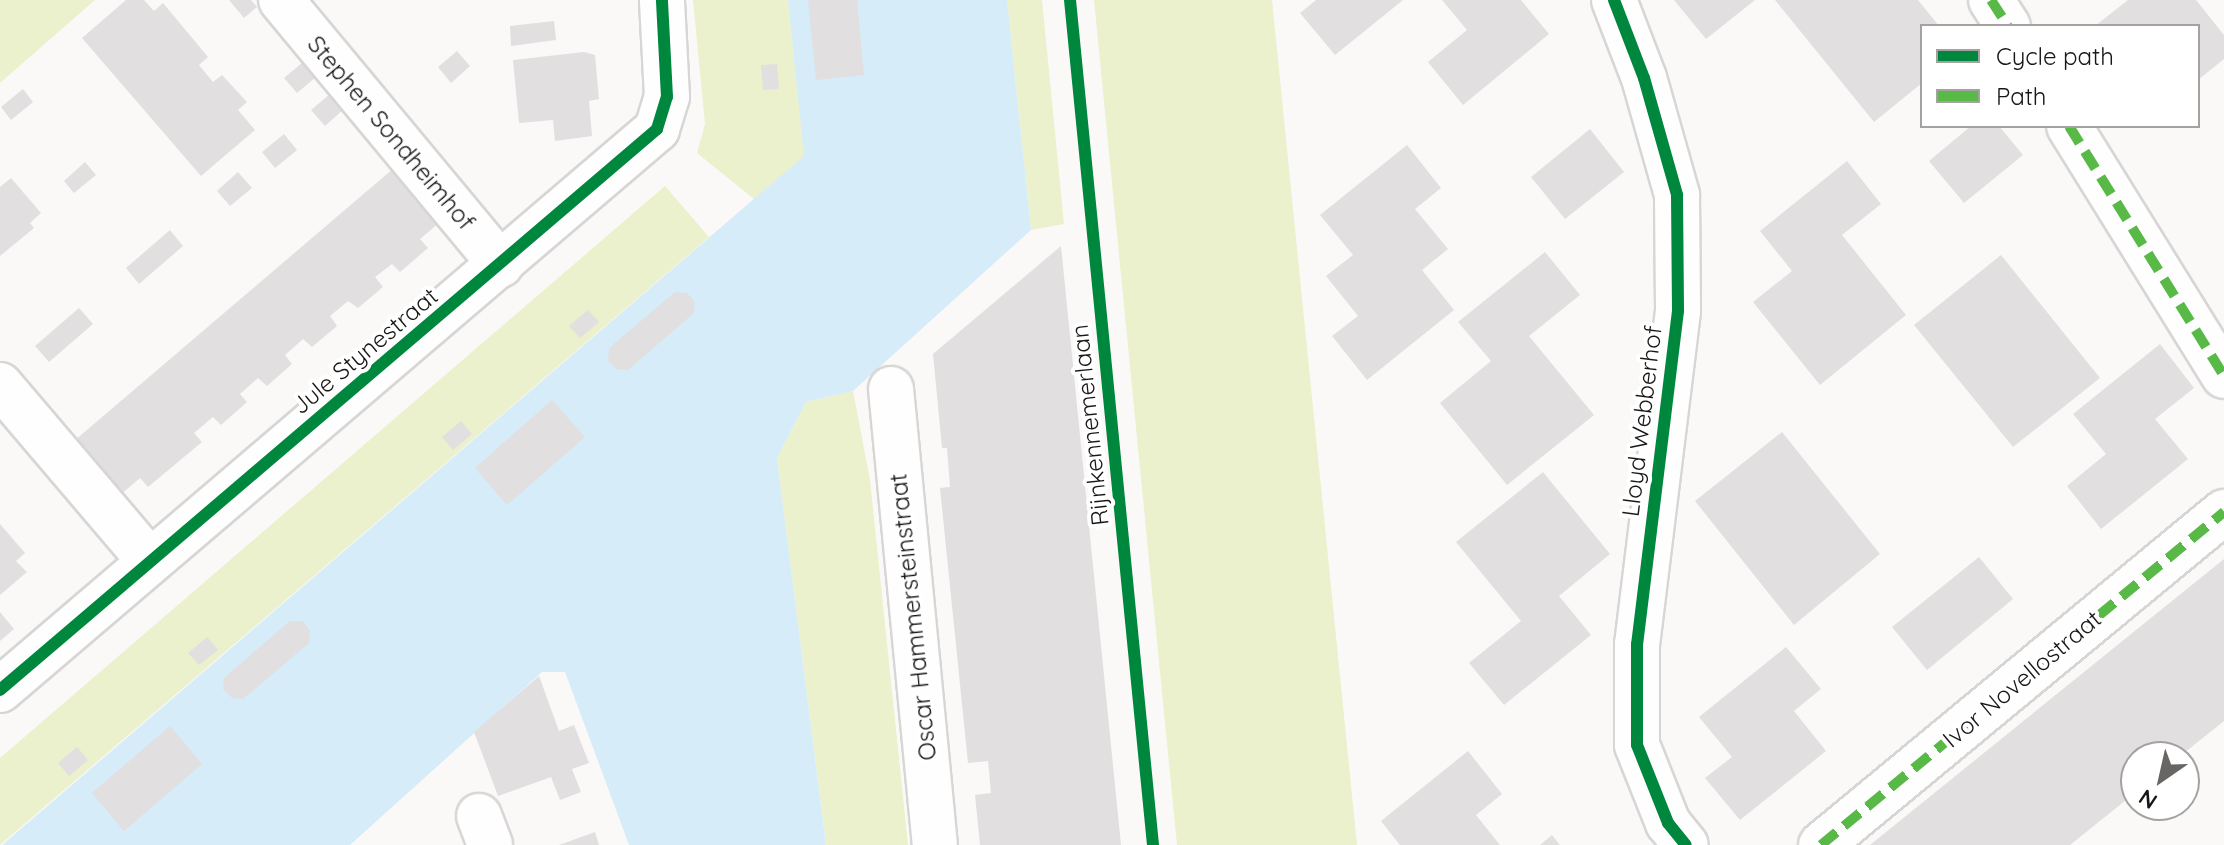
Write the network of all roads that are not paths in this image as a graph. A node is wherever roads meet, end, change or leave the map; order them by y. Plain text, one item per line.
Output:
1 (281, 0) edge
2 (662, 0) edge
3 (1614, 0) edge
4 (1991, 0) edge
5 (2007, 24) edge
6 (2070, 128) edge
7 (501, 265) junction
8 (2224, 376) edge
9 (0, 385) edge
10 (891, 389) dead end
11 (2224, 512) edge
12 (150, 561) junction
13 (0, 690) edge
14 (935, 845) edge
15 (1686, 845) edge
16 (1821, 845) edge

1 - 7 street, Stephen Sondheimhof
2 - 7 street, Jule Stynestraat
3 - 15 street, Lloyd Webberhof
4 - 5 street
6 - 8 street
7 - 12 street, Jule Stynestraat
9 - 12 street
10 - 14 street, Oscar Hammersteinstraat
11 - 16 street, Ivor Novellostraat
12 - 13 street, Jule Stynestraat

